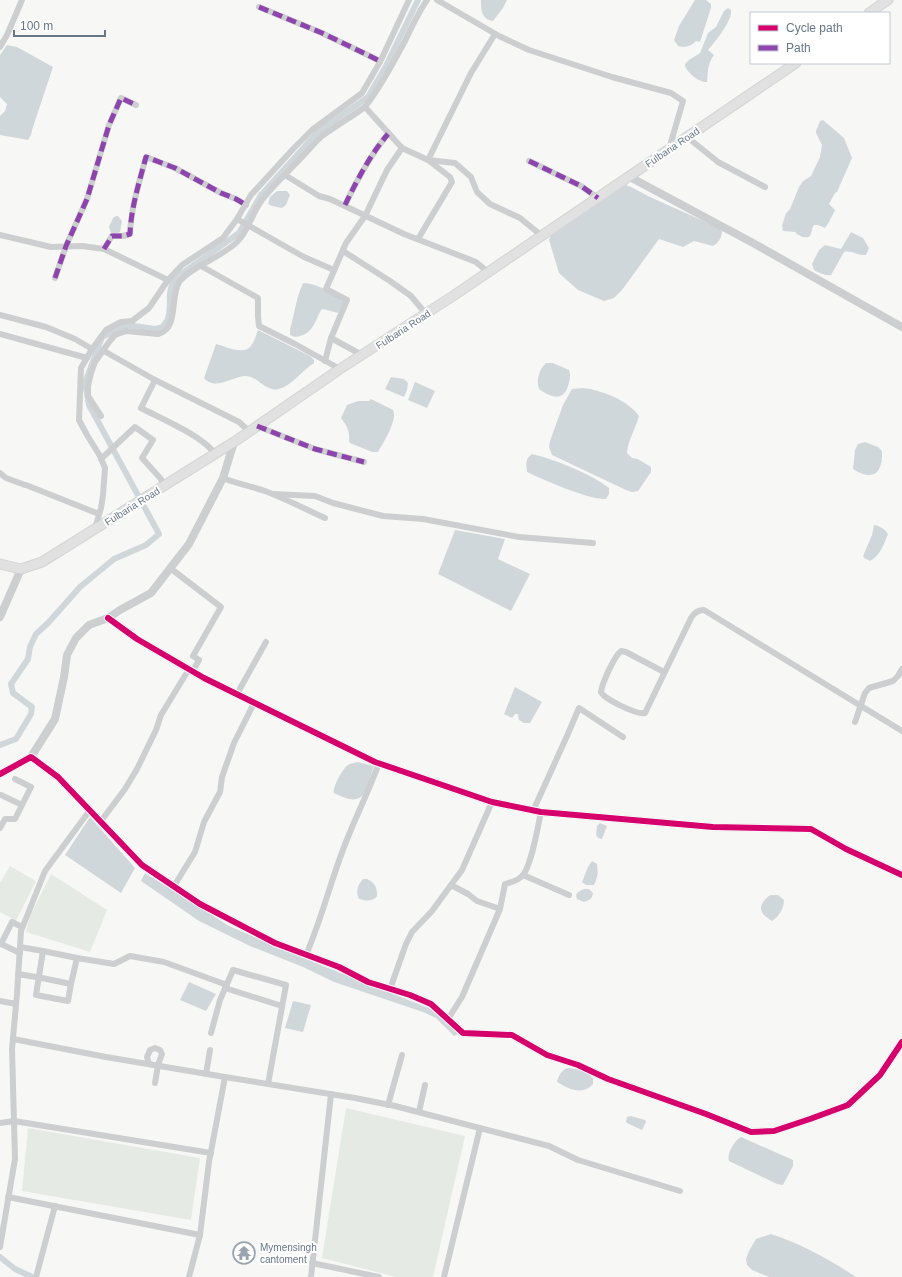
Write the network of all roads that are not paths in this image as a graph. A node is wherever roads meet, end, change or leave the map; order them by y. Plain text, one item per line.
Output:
1 (22, 0) edge
2 (409, 0) edge
3 (427, 0) edge
4 (437, 0) edge
5 (888, 0) edge
6 (259, 7) dead end
7 (870, 12) edge
8 (495, 34) junction
9 (0, 47) edge
10 (380, 61) junction
11 (795, 64) edge
12 (136, 105) dead end
13 (365, 107) junction
14 (388, 134) junction
15 (687, 137) junction
16 (402, 148) junction
17 (669, 149) junction
18 (428, 160) junction
19 (528, 161) dead end
20 (285, 175) junction
21 (628, 176) junction
22 (765, 187) dead end
23 (598, 198) junction
24 (246, 205) junction
25 (345, 205) junction
26 (365, 216) junction
27 (238, 219) junction
28 (248, 226) junction
29 (0, 235) edge
30 (542, 236) junction
31 (418, 239) junction
32 (66, 246) junction
33 (104, 249) junction
34 (343, 251) junction
35 (201, 266) junction
36 (334, 270) junction
37 (488, 272) junction
38 (55, 278) dead end
39 (168, 280) junction
40 (426, 314) junction
41 (0, 315) edge
42 (902, 327) edge
43 (0, 334) edge
44 (331, 338) junction
45 (92, 349) junction
46 (104, 351) junction
47 (362, 356) junction
48 (87, 358) junction
49 (325, 361) junction
50 (340, 370) junction
51 (155, 380) junction
52 (101, 416) dead end
53 (254, 429) junction
54 (234, 442) junction
55 (215, 454) junction
56 (101, 459) junction
57 (364, 462) dead end
58 (0, 473) edge
59 (224, 478) junction
60 (163, 487) junction
61 (273, 494) junction
62 (99, 514) junction
63 (325, 518) dead end
64 (95, 529) junction
65 (593, 543) dead end
66 (0, 564) edge
67 (170, 568) junction
68 (21, 569) junction
69 (0, 617) edge
70 (108, 618) junction
71 (266, 642) dead end
72 (902, 669) edge
73 (190, 670) junction
74 (664, 672) junction
75 (237, 694) junction
76 (254, 703) junction
77 (860, 705) junction
78 (855, 722) dead end
79 (902, 731) edge
80 (623, 737) dead end
81 (31, 757) junction
82 (379, 763) junction
83 (0, 774) edge
84 (15, 779) dead end
85 (1, 795) dead end
86 (492, 802) junction
87 (22, 805) junction
88 (90, 810) junction
89 (537, 812) junction
90 (2, 818) edge
91 (100, 820) junction
92 (0, 828) edge
93 (523, 875) junction
94 (902, 875) edge
95 (451, 885) junction
96 (174, 886) junction
97 (569, 894) dead end
98 (500, 909) junction
99 (22, 927) junction
100 (20, 950) junction
101 (43, 951) junction
102 (306, 955) junction
103 (77, 958) junction
104 (18, 974) junction
105 (38, 977) junction
106 (71, 984) junction
107 (226, 986) junction
108 (390, 989) junction
109 (0, 1000) edge
110 (16, 1004) junction
111 (282, 1006) junction
112 (448, 1019) junction
113 (211, 1033) dead end
114 (12, 1039) junction
115 (902, 1042) edge
116 (210, 1050) dead end
117 (402, 1055) dead end
118 (149, 1064) junction
119 (158, 1066) junction
120 (206, 1074) junction
121 (225, 1077) junction
122 (155, 1083) dead end
123 (268, 1084) junction
124 (425, 1085) dead end
125 (331, 1094) junction
126 (388, 1105) junction
127 (419, 1112) junction
128 (14, 1122) junction
129 (0, 1123) edge
130 (480, 1128) junction
131 (211, 1153) junction
132 (680, 1191) dead end
133 (8, 1197) junction
134 (55, 1206) junction
135 (200, 1235) junction
136 (0, 1246) edge
137 (312, 1263) junction
138 (36, 1277) edge
139 (188, 1277) edge
140 (310, 1277) edge
141 (379, 1277) edge
142 (445, 1277) edge

1 - 9 street
2 - 10 street
3 - 13 street
4 - 8 street
5 - 7 main road
6 - 10 street
8 - 17 street
8 - 18 street
10 - 24 street
11 - 15 main road, Fulbaria Road
12 - 32 street
13 - 14 street
13 - 20 street
14 - 16 street
14 - 25 street
15 - 17 main road, Fulbaria Road
15 - 22 street
16 - 18 street
16 - 26 street
17 - 21 main road, Fulbaria Road
18 - 30 street
18 - 31 street
19 - 23 street
20 - 25 street
20 - 28 street
21 - 23 main road, Fulbaria Road
21 - 42 street
23 - 30 main road, Fulbaria Road
24 - 27 street
24 - 33 street
25 - 26 street
26 - 31 street
26 - 34 street
27 - 28 street
27 - 39 street
28 - 35 street
28 - 36 street
29 - 32 street
30 - 37 main road, Fulbaria Road
31 - 37 street
32 - 33 street
32 - 38 street
33 - 39 street
34 - 36 street
34 - 40 street
35 - 46 street
35 - 49 street
36 - 44 street
37 - 40 main road, Fulbaria Road
39 - 45 street
40 - 47 main road, Fulbaria Road
41 - 45 street
43 - 48 street
44 - 47 street
44 - 49 street
45 - 48 street
46 - 51 street
46 - 52 street
47 - 50 main road, Fulbaria Road
48 - 56 street
49 - 50 street
50 - 53 main road, Fulbaria Road
51 - 53 street
51 - 55 street
53 - 54 main road, Fulbaria Road
53 - 57 street
54 - 55 main road, Fulbaria Road
54 - 59 street
55 - 60 main road, Fulbaria Road
56 - 60 street
56 - 62 street
58 - 62 street
59 - 61 street
59 - 67 street
60 - 64 main road, Fulbaria Road
61 - 63 street
61 - 65 street
62 - 64 street
64 - 68 main road, Fulbaria Road
66 - 68 main road
67 - 70 street
67 - 73 street
68 - 69 street
70 - 73 street
70 - 81 street
71 - 75 street
72 - 77 street
73 - 75 street
73 - 91 street
74 - 74 street
74 - 77 street
75 - 76 street
76 - 82 street
76 - 96 street
77 - 78 street
77 - 79 street
80 - 89 street
81 - 83 street
81 - 88 street
82 - 86 street
82 - 102 street
84 - 87 street
85 - 87 street
86 - 89 street
86 - 95 street
87 - 90 street
88 - 91 street
88 - 99 street
89 - 93 street
89 - 94 street
90 - 92 street
91 - 96 street
93 - 97 street
93 - 98 street
95 - 98 street
95 - 108 street
96 - 102 street
98 - 112 street
99 - 100 street
99 - 100 street
100 - 101 street
100 - 104 street
101 - 103 street
101 - 105 street
102 - 108 street
103 - 106 street
103 - 107 street
104 - 105 street
104 - 110 street
105 - 106 street
105 - 106 street
107 - 111 street
107 - 111 street
107 - 113 street
108 - 112 street
109 - 110 street
110 - 114 street
111 - 123 street
112 - 115 street
114 - 118 street
114 - 128 street
116 - 120 street
117 - 126 street
118 - 119 street
118 - 119 street
119 - 120 street
119 - 122 street
120 - 121 street
121 - 123 street
121 - 131 street
123 - 125 street
124 - 127 street
125 - 126 street
125 - 137 street
126 - 127 street
127 - 130 street
128 - 129 street
128 - 131 street
128 - 133 street
130 - 132 street
130 - 142 street
131 - 135 street
133 - 134 street
133 - 136 street
134 - 135 street
134 - 138 street
135 - 139 street
137 - 140 street
137 - 141 street

